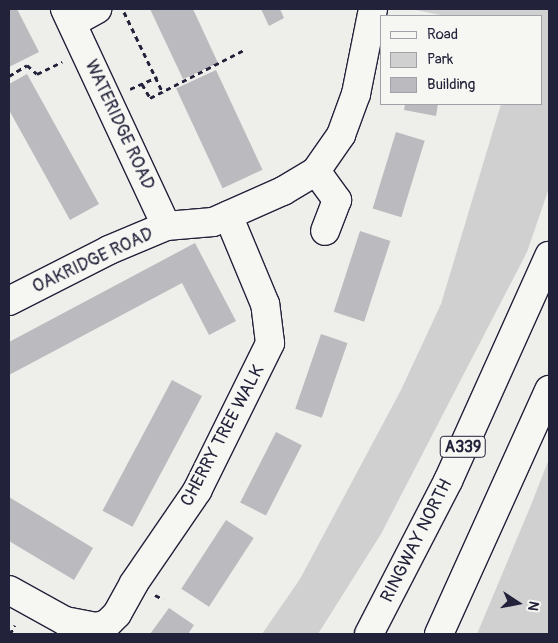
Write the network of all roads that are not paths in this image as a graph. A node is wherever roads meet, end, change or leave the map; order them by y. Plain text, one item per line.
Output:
1 (97, 9) edge
2 (69, 16) edge
3 (375, 20) edge
4 (316, 171) junction
5 (228, 215) junction
6 (166, 226) junction
7 (325, 231) dead end
8 (549, 256) edge
9 (9, 301) edge
10 (549, 390) edge
11 (9, 590) edge
12 (369, 634) edge
13 (439, 634) edge

1 - 2 main road, WATERIDGE ROAD
2 - 6 main road, WATERIDGE ROAD
3 - 4 main road, OAKRIDGE ROAD
4 - 5 main road, OAKRIDGE ROAD
4 - 7 main road
5 - 6 main road, OAKRIDGE ROAD
5 - 11 main road, CHERRY TREE WALK
6 - 9 main road, OAKRIDGE ROAD
8 - 12 main road, RINGWAY NORTH / A339
10 - 13 main road

